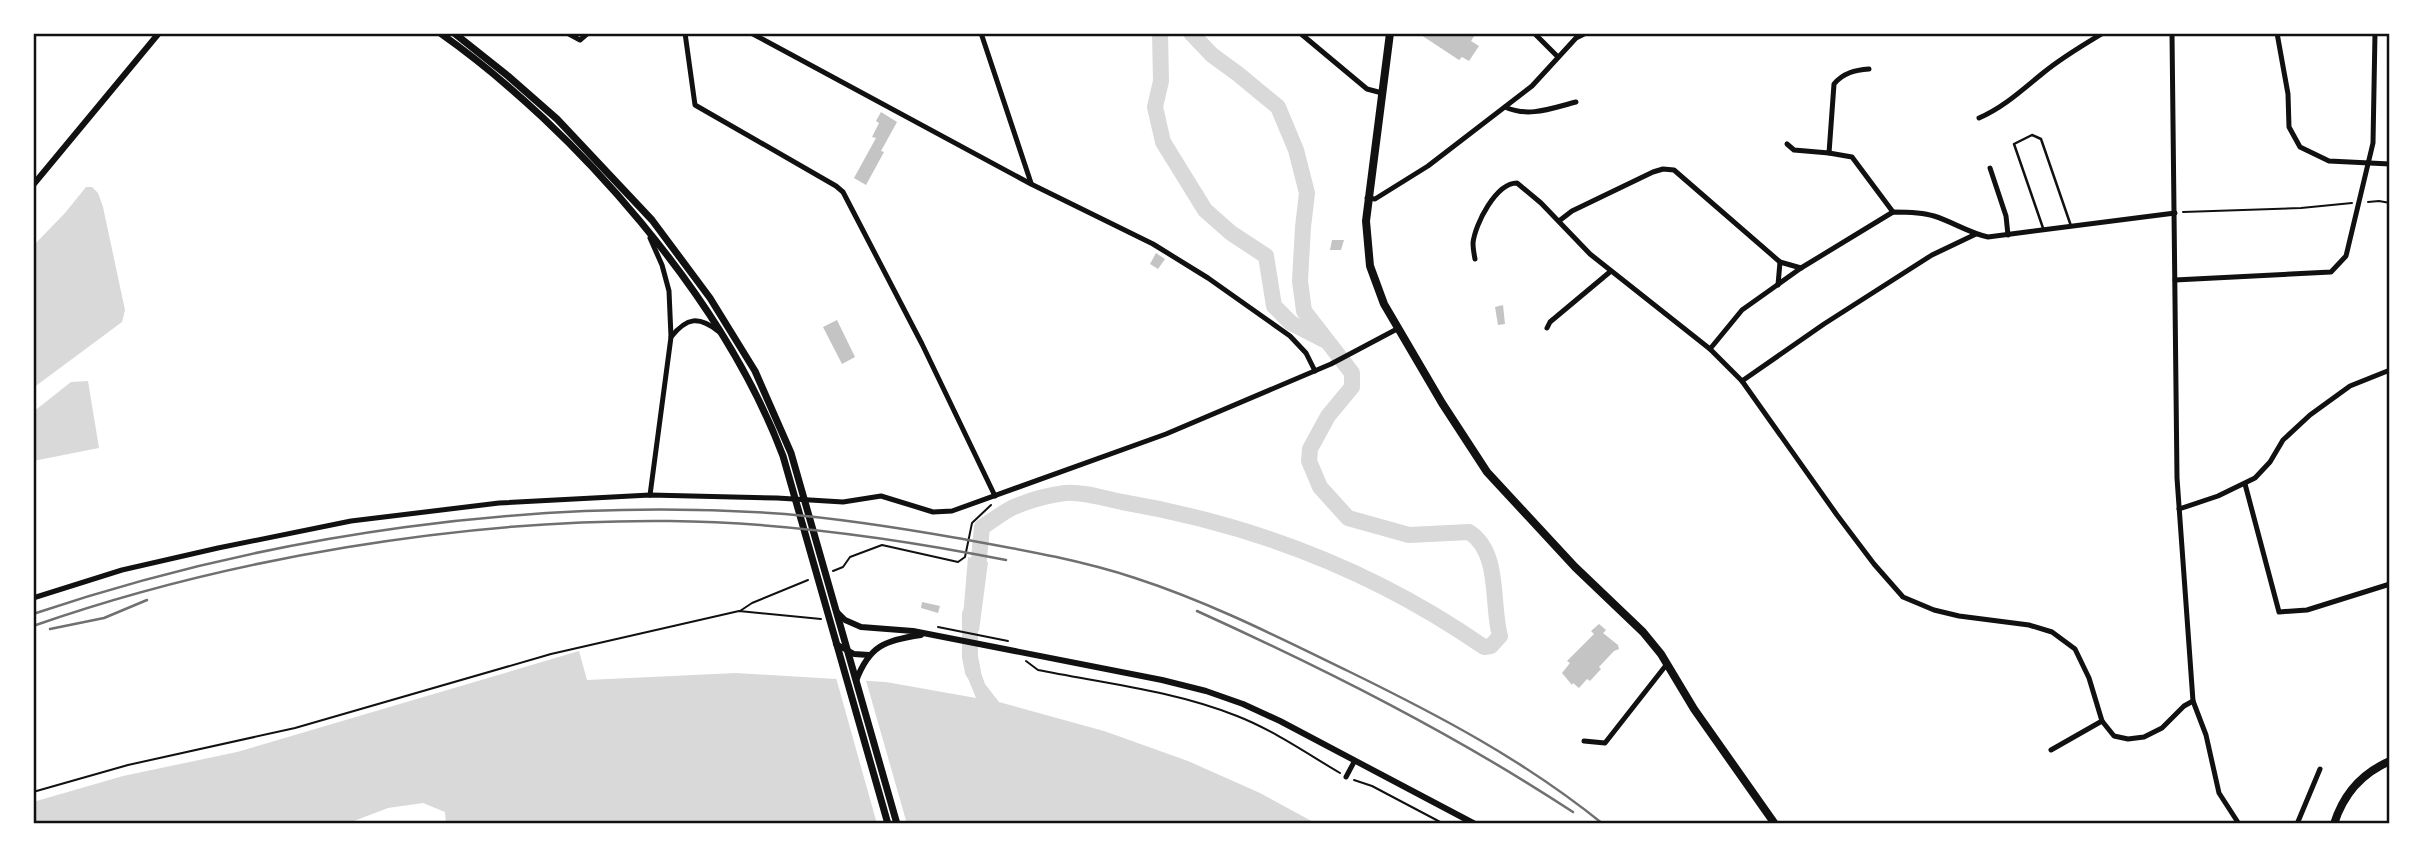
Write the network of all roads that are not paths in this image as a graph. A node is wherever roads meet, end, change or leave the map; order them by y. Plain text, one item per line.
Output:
1 (159, 33) edge
2 (440, 33) edge
3 (454, 33) edge
4 (567, 33) edge
5 (588, 33) edge
6 (685, 33) edge
7 (751, 33) edge
8 (981, 33) edge
9 (1300, 33) edge
10 (1390, 33) edge
11 (1534, 33) edge
12 (1586, 33) edge
13 (2103, 33) edge
14 (2172, 33) edge
15 (2277, 33) edge
16 (2375, 33) edge
17 (1558, 57) junction
18 (1869, 69) dead end
19 (1382, 93) junction
20 (1576, 102) dead end
21 (1505, 107) junction
22 (1979, 118) dead end
23 (1787, 144) dead end
24 (1829, 153) junction
25 (2369, 164) junction
26 (2390, 164) edge
27 (1990, 168) dead end
28 (1031, 184) junction
29 (33, 185) edge
30 (1367, 198) junction
31 (1893, 212) junction
32 (2175, 213) junction
33 (1559, 221) junction
34 (2071, 226) junction
35 (2043, 228) junction
36 (647, 232) junction
37 (1976, 234) junction
38 (2007, 235) junction
39 (1475, 260) dead end
40 (1780, 262) junction
41 (1801, 268) junction
42 (1611, 271) junction
43 (2175, 280) junction
44 (1778, 285) junction
45 (1547, 328) dead end
46 (1397, 329) junction
47 (721, 333) junction
48 (671, 337) junction
49 (1710, 349) junction
50 (2390, 370) edge
51 (1315, 371) junction
52 (1742, 381) junction
53 (2245, 484) junction
54 (796, 485) junction
55 (650, 495) junction
56 (995, 496) junction
57 (2179, 509) junction
58 (2390, 584) edge
59 (33, 598) edge
60 (837, 612) junction
61 (925, 634) junction
62 (836, 644) junction
63 (848, 651) junction
64 (869, 655) junction
65 (1667, 664) junction
66 (856, 681) junction
67 (2193, 701) junction
68 (2102, 721) junction
69 (1584, 741) dead end
70 (2051, 750) dead end
71 (2390, 761) edge
72 (1354, 762) junction
73 (2320, 769) dead end
74 (1346, 777) road end
75 (888, 824) edge
76 (897, 824) edge
77 (1475, 824) edge
78 (1775, 824) edge
79 (2239, 824) edge
80 (2297, 824) edge
81 (2334, 824) edge

1 - 29 street
2 - 36 main road
3 - 54 main road
4 - 5 street
6 - 56 street
7 - 28 street
8 - 28 street
9 - 19 street
10 - 19 main road
11 - 17 street
12 - 17 street
13 - 22 street
14 - 32 street
15 - 25 street
16 - 25 street
17 - 21 street
18 - 24 street
19 - 30 main road
20 - 21 street
21 - 30 street
23 - 24 street
24 - 31 street
25 - 26 street
25 - 43 street
27 - 38 street
28 - 51 street
30 - 46 main road
31 - 37 street
31 - 41 street
32 - 34 street
32 - 43 street
33 - 39 street
33 - 40 street
33 - 42 street
34 - 35 street
34 - 35 lane
35 - 38 street
36 - 47 main road
36 - 48 street
37 - 38 street
37 - 52 street
40 - 41 street
40 - 44 street
41 - 44 street
42 - 45 street
42 - 49 street
43 - 57 street
44 - 49 street
46 - 51 street
46 - 65 main road
47 - 48 street
47 - 54 main road
48 - 55 street
49 - 52 street
50 - 53 street
51 - 56 street
52 - 68 street
53 - 57 street
53 - 58 street
54 - 60 main road
54 - 62 main road
55 - 56 street
55 - 59 street
57 - 67 street
60 - 61 street
60 - 63 main road
61 - 64 street
61 - 72 street
62 - 63 street
62 - 75 main road
63 - 64 street
63 - 66 main road
64 - 66 street
65 - 69 street
65 - 78 main road
66 - 76 main road
67 - 68 street
67 - 79 street
68 - 70 street
71 - 81 main road
72 - 74 street
72 - 77 street
73 - 80 street

